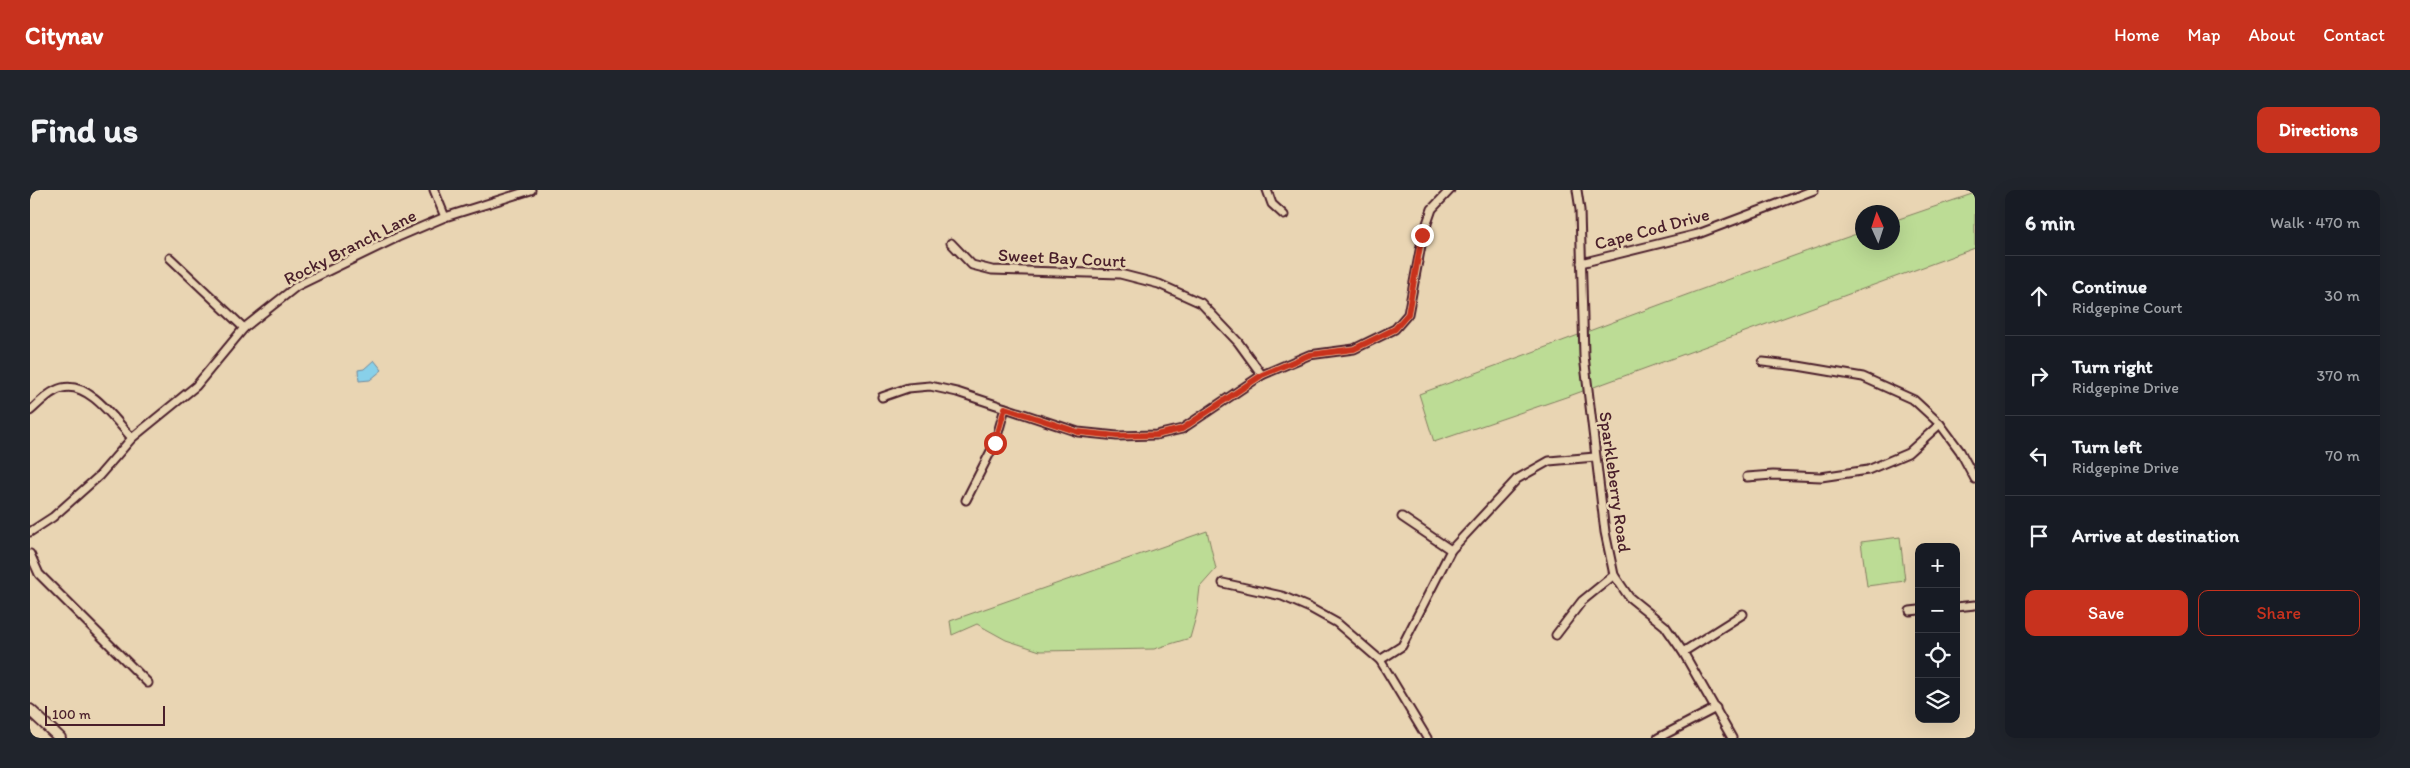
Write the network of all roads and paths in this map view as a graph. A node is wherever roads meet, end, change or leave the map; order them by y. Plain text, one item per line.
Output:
1 (434, 190) edge
2 (531, 190) edge
3 (1267, 190) edge
4 (1450, 190) edge
5 (1577, 190) edge
6 (1814, 190) edge
7 (1284, 215) dead end
8 (446, 217) junction
9 (951, 243) dead end
10 (170, 258) dead end
11 (1581, 263) junction
12 (244, 328) junction
13 (1763, 362) dead end
14 (1262, 375) junction
15 (882, 397) dead end
16 (1005, 408) junction
17 (30, 411) edge
18 (1940, 424) junction
19 (132, 438) junction
20 (1595, 457) junction
21 (1747, 477) dead end
22 (1975, 479) edge
23 (966, 500) dead end
24 (1402, 517) dead end
25 (30, 532) edge
26 (1451, 550) junction
27 (30, 554) edge
28 (1614, 575) junction
29 (1222, 583) dead end
30 (1975, 605) edge
31 (1960, 606) edge
32 (1915, 610) edge
33 (1910, 611) dead end
34 (1743, 614) dead end
35 (1556, 635) dead end
36 (1684, 652) junction
37 (1380, 660) junction
38 (148, 683) dead end
39 (1716, 708) junction
40 (30, 710) edge
41 (60, 738) edge
42 (1427, 738) edge
43 (1658, 738) edge
44 (1732, 738) edge

1 - 8 street
2 - 8 street, Rocky Branch Lane
3 - 7 street
4 - 14 street
5 - 11 street, Sparkleberry Road
6 - 11 street, Cape Cod Drive
8 - 12 street, Rocky Branch Lane
9 - 14 street, Sweet Bay Court
10 - 12 street
11 - 20 street, Sparkleberry Road
12 - 19 street, Rocky Branch Lane
13 - 18 street
14 - 16 street
15 - 16 street
16 - 23 street
17 - 19 street
18 - 21 street
18 - 22 street
19 - 25 street, Rocky Branch Lane
20 - 26 street
20 - 28 street, Sparkleberry Road
24 - 26 street
26 - 37 street
27 - 38 street
28 - 35 street
28 - 36 street, Sparkleberry Road
29 - 37 street
30 - 31 street
32 - 33 street
34 - 36 street
36 - 39 street, Sparkleberry Road
37 - 42 street
39 - 43 street
39 - 44 street, Sparkleberry Road
40 - 41 main road

